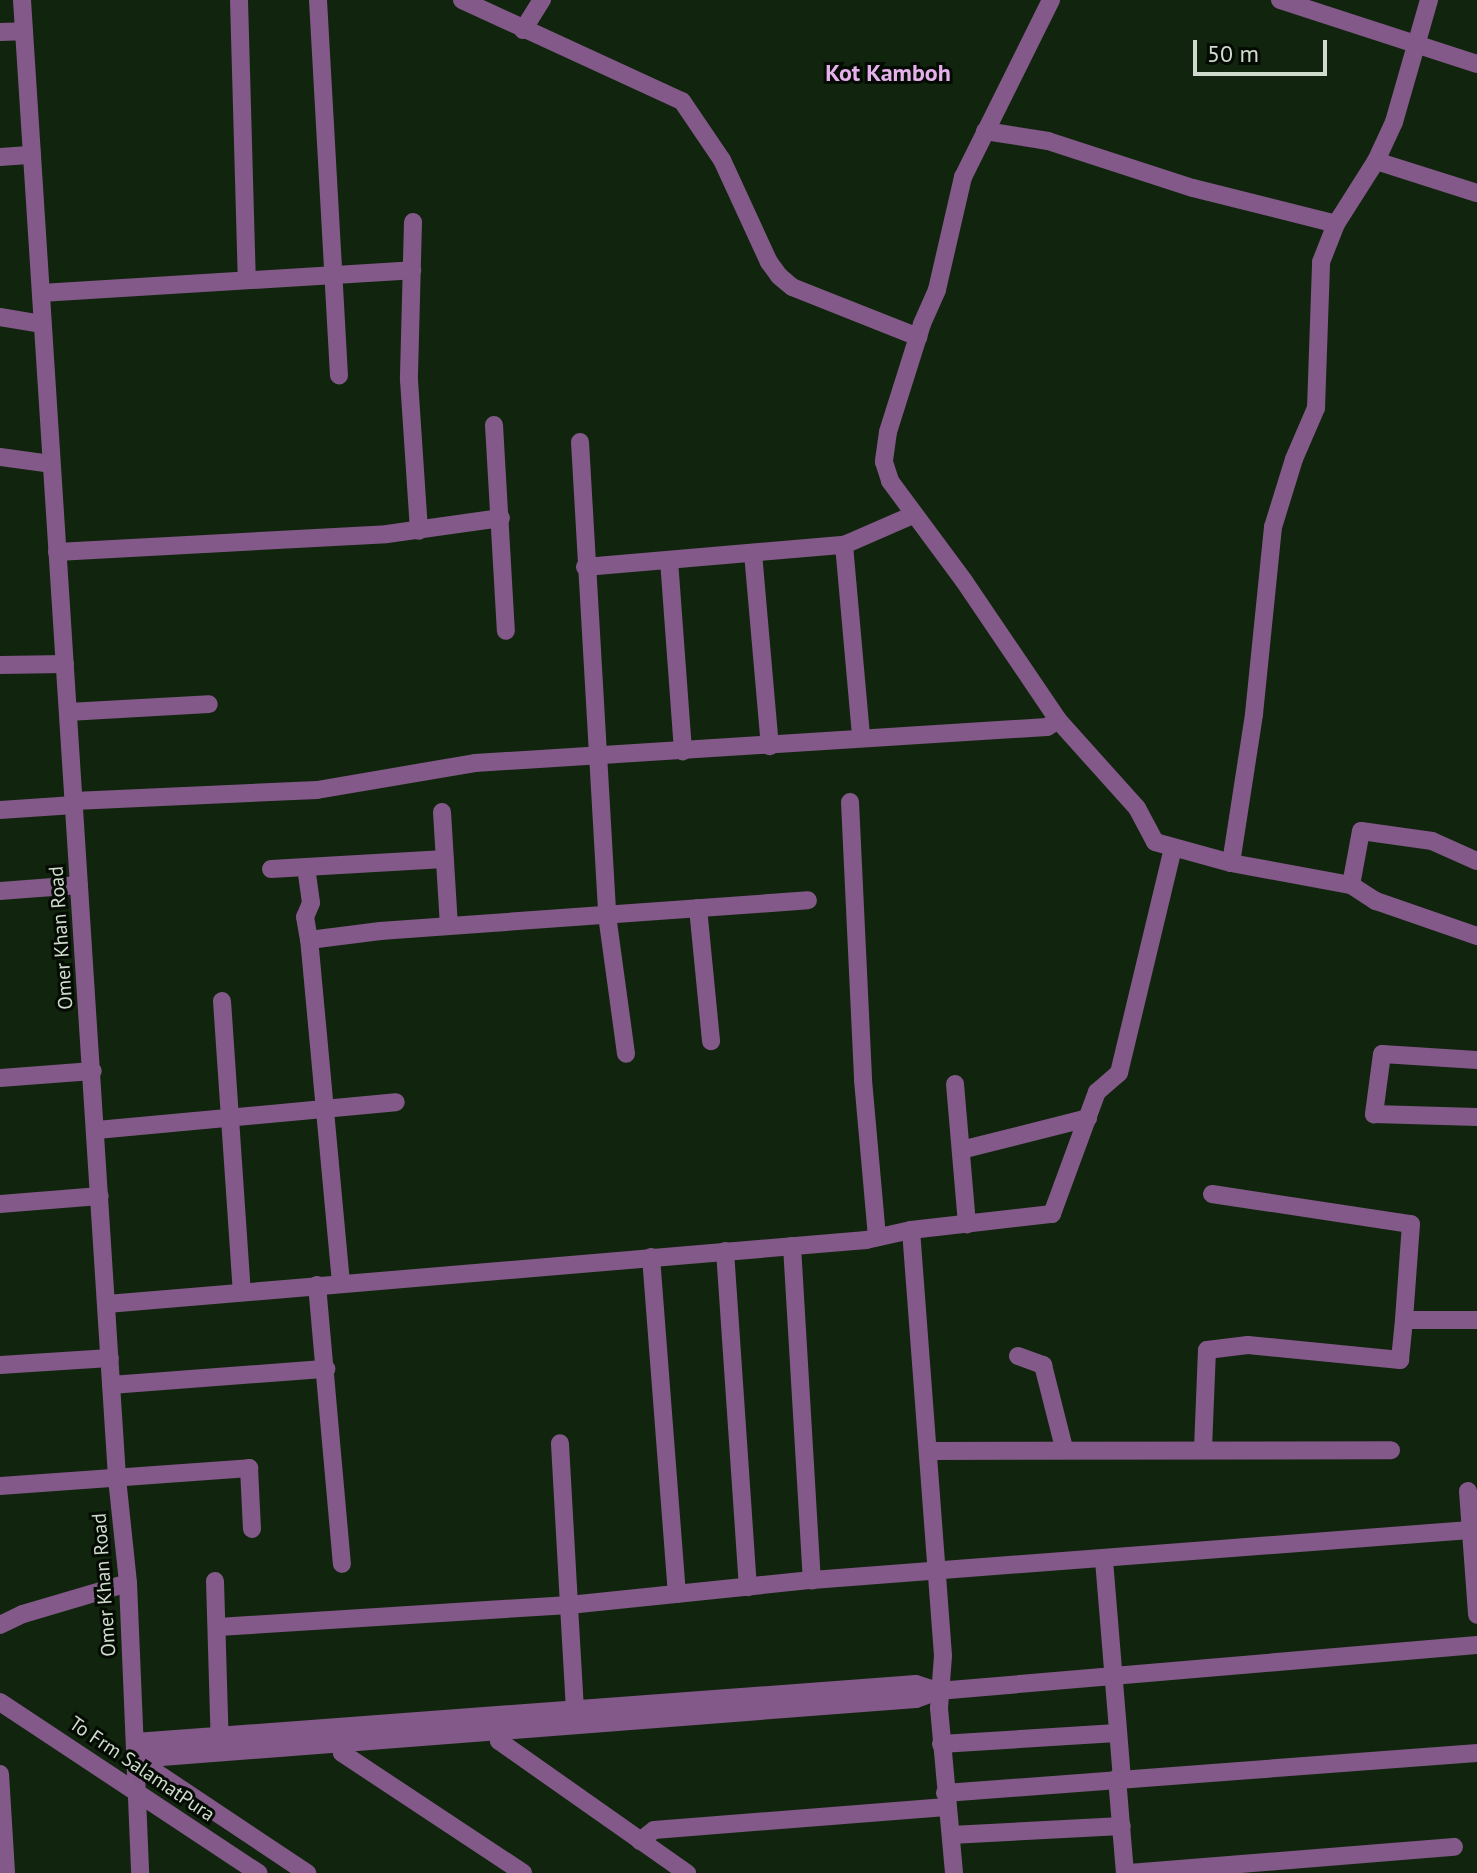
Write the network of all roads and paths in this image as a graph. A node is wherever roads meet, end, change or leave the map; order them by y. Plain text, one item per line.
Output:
1 (22, 0) edge
2 (239, 0) edge
3 (318, 0) edge
4 (462, 0) edge
5 (542, 0) edge
6 (1051, 0) edge
7 (1280, 0) edge
8 (1429, 0) edge
9 (523, 30) junction
10 (24, 31) junction
11 (0, 32) edge
12 (1418, 45) junction
13 (1477, 64) edge
14 (985, 131) junction
15 (32, 155) junction
16 (0, 157) edge
17 (1376, 161) junction
18 (1477, 193) edge
19 (413, 222) dead end
20 (1336, 224) junction
21 (412, 270) junction
22 (335, 274) junction
23 (247, 280) junction
24 (41, 293) junction
25 (0, 317) edge
26 (42, 324) junction
27 (918, 337) junction
28 (339, 375) dead end
29 (494, 425) dead end
30 (580, 442) dead end
31 (0, 457) edge
32 (51, 464) junction
33 (913, 515) junction
34 (501, 518) junction
35 (419, 531) junction
36 (844, 545) junction
37 (57, 552) junction
38 (753, 553) junction
39 (669, 560) junction
40 (585, 567) junction
41 (506, 631) dead end
42 (65, 664) junction
43 (0, 665) edge
44 (209, 704) dead end
45 (68, 712) junction
46 (1058, 720) junction
47 (861, 737) junction
48 (770, 746) junction
49 (683, 751) junction
50 (599, 756) junction
51 (850, 802) dead end
52 (74, 803) junction
53 (0, 810) edge
54 (442, 812) dead end
55 (1173, 848) junction
56 (445, 859) junction
57 (1477, 861) edge
58 (1231, 863) junction
59 (306, 867) junction
60 (271, 869) dead end
61 (79, 885) junction
62 (1351, 885) junction
63 (0, 891) edge
64 (808, 900) dead end
65 (698, 908) junction
66 (607, 915) junction
67 (449, 926) junction
68 (1477, 936) edge
69 (309, 940) junction
70 (222, 1001) dead end
71 (711, 1041) dead end
72 (626, 1054) dead end
73 (1477, 1060) edge
74 (93, 1071) junction
75 (0, 1078) edge
76 (955, 1084) dead end
77 (396, 1102) dead end
78 (324, 1109) junction
79 (230, 1117) junction
80 (1477, 1117) edge
81 (1088, 1118) junction
82 (97, 1130) junction
83 (961, 1150) junction
84 (1212, 1194) dead end
85 (100, 1196) junction
86 (0, 1204) edge
87 (967, 1224) junction
88 (911, 1230) junction
89 (877, 1237) junction
90 (792, 1246) junction
91 (725, 1251) junction
92 (651, 1257) junction
93 (341, 1283) junction
94 (317, 1285) junction
95 (242, 1292) junction
96 (107, 1304) junction
97 (1404, 1320) junction
98 (1477, 1320) edge
99 (1018, 1356) dead end
100 (110, 1358) junction
101 (0, 1365) edge
102 (326, 1369) junction
103 (111, 1385) junction
104 (560, 1443) dead end
105 (1064, 1448) junction
106 (1203, 1449) junction
107 (1391, 1450) dead end
108 (929, 1451) junction
109 (117, 1478) junction
110 (0, 1486) edge
111 (1468, 1491) dead end
112 (252, 1529) dead end
113 (1470, 1530) junction
114 (1104, 1560) junction
115 (342, 1564) dead end
116 (936, 1573) junction
117 (812, 1580) junction
118 (215, 1581) dead end
119 (128, 1583) junction
120 (748, 1587) junction
121 (677, 1594) junction
122 (569, 1605) junction
123 (1477, 1615) edge
124 (0, 1625) edge
125 (218, 1627) junction
126 (1477, 1645) edge
127 (1112, 1677) junction
128 (938, 1691) junction
129 (0, 1702) edge
130 (575, 1710) junction
131 (498, 1732) junction
132 (1117, 1733) junction
133 (341, 1742) junction
134 (220, 1744) junction
135 (941, 1744) junction
136 (135, 1750) junction
137 (1477, 1753) edge
138 (0, 1774) edge
139 (1120, 1778) junction
140 (136, 1790) junction
141 (945, 1800) junction
142 (1122, 1826) junction
143 (951, 1835) junction
144 (640, 1841) junction
145 (1454, 1847) dead end
146 (2, 1851) edge
147 (6, 1873) edge
148 (140, 1873) edge
149 (258, 1873) edge
150 (307, 1873) edge
151 (523, 1873) edge
152 (687, 1873) edge
153 (954, 1873) edge
154 (1127, 1873) edge

1 - 10 street, Omer Khan Road
2 - 23 street
3 - 22 street
4 - 9 street
5 - 9 street
6 - 14 street
7 - 12 street
8 - 12 street
9 - 27 street
10 - 11 street
10 - 15 street, Omer Khan Road
12 - 13 street
12 - 17 street
14 - 20 street
14 - 27 street
15 - 16 street
15 - 24 street, Omer Khan Road
17 - 18 street
17 - 20 street
19 - 21 street
20 - 58 street
21 - 22 street
21 - 35 street
22 - 23 street
22 - 28 street
23 - 24 street
24 - 26 street, Omer Khan Road
25 - 26 street
26 - 32 street, Omer Khan Road
27 - 33 street
29 - 34 street
30 - 40 street
31 - 32 street
32 - 37 street, Omer Khan Road
33 - 36 street
33 - 46 street
34 - 35 street
34 - 41 street
35 - 37 street
36 - 38 street
36 - 47 street
37 - 42 street, Omer Khan Road
38 - 39 street
38 - 48 street
39 - 40 street
39 - 49 street
40 - 50 street
42 - 43 street
42 - 45 street, Omer Khan Road
44 - 45 street
45 - 52 street, Omer Khan Road
46 - 47 street
46 - 55 street
47 - 48 street
48 - 49 street
49 - 50 street
50 - 52 street
50 - 66 street
51 - 89 street
52 - 53 street
52 - 61 street, Omer Khan Road
54 - 56 street
55 - 58 street
55 - 81 street
56 - 59 street
56 - 67 street
57 - 62 street
58 - 62 street
59 - 60 street
59 - 69 street
61 - 63 street
61 - 74 street, Omer Khan Road
62 - 68 street
64 - 65 street
65 - 66 street
65 - 71 street
66 - 67 street
66 - 72 street
67 - 69 street
69 - 78 street
70 - 79 street
73 - 80 street
74 - 75 street
74 - 82 street, Omer Khan Road
76 - 83 street
77 - 78 street
78 - 79 street
78 - 93 street
79 - 82 street
79 - 95 street
81 - 83 street
81 - 87 street
82 - 85 street, Omer Khan Road
83 - 87 street
84 - 97 street
85 - 86 street
85 - 96 street, Omer Khan Road
87 - 88 street
88 - 89 street
88 - 108 street
89 - 90 street
90 - 91 street
90 - 117 street
91 - 92 street
91 - 120 street
92 - 93 street
92 - 121 street
93 - 94 street
94 - 95 street
94 - 102 street
95 - 96 street
96 - 100 street, Omer Khan Road
97 - 98 street
97 - 106 street
99 - 105 street
100 - 101 street
100 - 103 street, Omer Khan Road
102 - 103 street
102 - 115 street
103 - 109 street, Omer Khan Road
104 - 122 street
105 - 106 street
105 - 108 street
106 - 107 street
108 - 116 street
109 - 110 street
109 - 112 street
109 - 119 street, Omer Khan Road
111 - 113 street
113 - 114 street
113 - 123 street
114 - 116 street
114 - 127 street
116 - 117 street
116 - 128 street
117 - 120 street
118 - 125 street
119 - 124 street
119 - 136 street, Omer Khan Road
120 - 121 street
121 - 122 street
122 - 125 street
122 - 130 street
125 - 134 street
126 - 127 street
127 - 128 street
127 - 132 street
128 - 130 street
128 - 131 street
128 - 135 street
129 - 140 street, To Frm SalamatPura
130 - 134 street
131 - 133 street
131 - 144 street
132 - 135 street
132 - 139 street
133 - 134 street
133 - 151 street
134 - 136 street
135 - 141 street
136 - 140 street, Omer Khan Road
136 - 150 street
137 - 139 street
138 - 146 street
139 - 141 street
139 - 142 street
140 - 148 street, Omer Khan Road
140 - 149 street, To Frm SalamatPura
141 - 143 street
141 - 144 street
142 - 143 street
142 - 154 street
143 - 153 street
144 - 152 street
145 - 154 street
146 - 147 street

